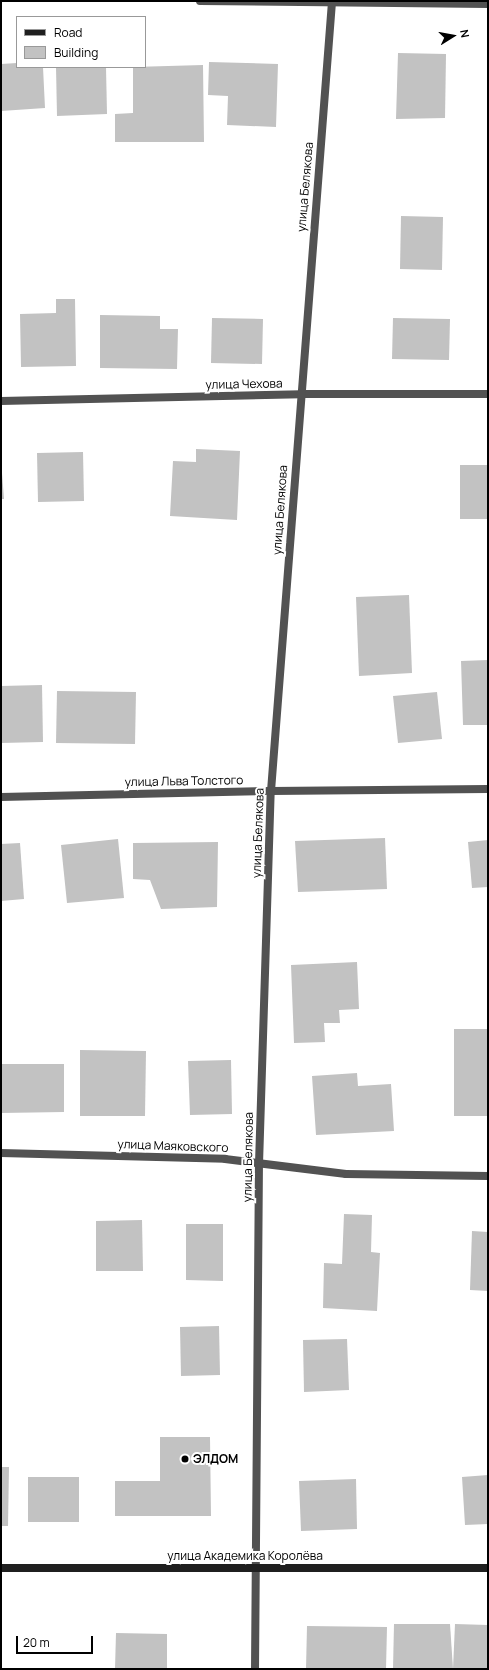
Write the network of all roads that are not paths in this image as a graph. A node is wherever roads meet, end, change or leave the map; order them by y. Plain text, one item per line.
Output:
1 (200, 1) edge
2 (332, 2) edge
3 (488, 4) edge
4 (301, 394) junction
5 (488, 394) edge
6 (1, 401) edge
7 (488, 789) edge
8 (271, 791) junction
9 (1, 797) edge
10 (1, 1153) edge
11 (259, 1164) junction
12 (488, 1176) edge
13 (256, 1567) junction
14 (1, 1568) edge
15 (488, 1568) edge
16 (255, 1669) edge

1 - 2 street
2 - 3 street
2 - 4 street, улица Белякова
4 - 5 street, улица Чехова
4 - 6 street, улица Чехова
4 - 8 street, улица Белякова
7 - 8 street, улица Льва Толстого
8 - 9 street, улица Льва Толстого
8 - 11 street, улица Белякова
10 - 11 street, улица Маяковского
11 - 12 street, улица Маяковского
11 - 13 street, улица Белякова
13 - 14 street, улица Академика Королёва
13 - 15 street, улица Академика Королёва
13 - 16 street, улица Белякова

